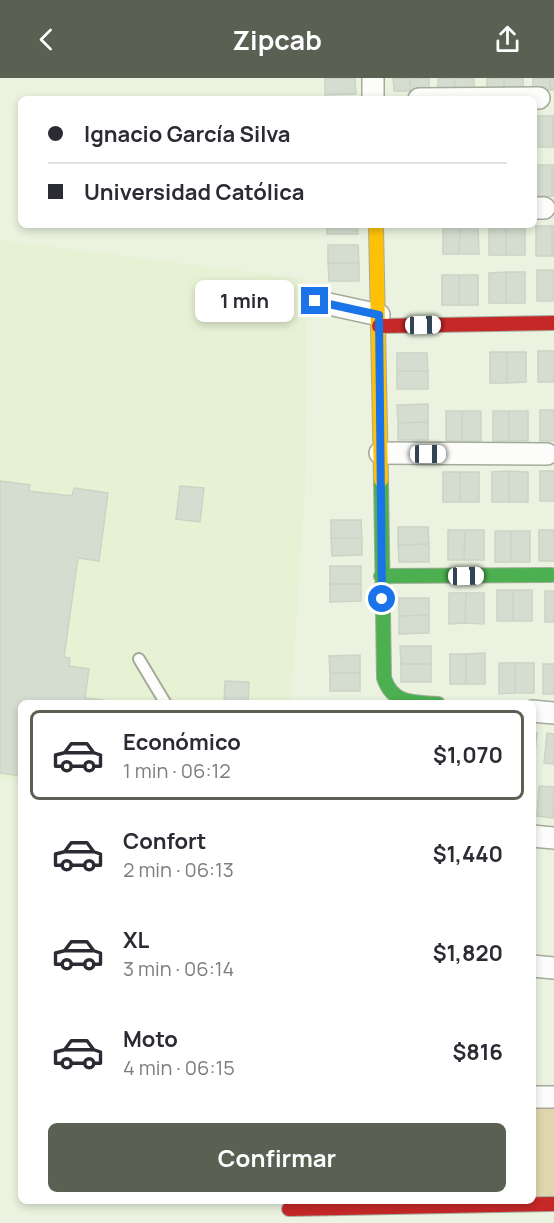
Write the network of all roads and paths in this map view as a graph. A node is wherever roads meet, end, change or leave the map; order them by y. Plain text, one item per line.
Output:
1 (373, 78) edge
2 (373, 96) edge
3 (376, 228) edge
4 (315, 301) dead end
5 (379, 321) junction
6 (554, 323) edge
7 (380, 453) junction
8 (547, 454) dead end
9 (550, 575) dead end
10 (381, 576) junction
11 (139, 658) dead end
12 (164, 700) edge
13 (404, 700) edge
14 (536, 711) edge
15 (554, 713) edge
16 (536, 836) edge
17 (554, 838) edge
18 (536, 966) edge
19 (554, 968) edge
20 (536, 1097) edge
21 (554, 1097) edge
22 (418, 1204) edge
23 (554, 1204) edge
24 (289, 1211) edge

1 - 2 street
3 - 5 street
4 - 5 street
5 - 6 street
5 - 7 street
7 - 8 street
7 - 10 street
9 - 10 street
10 - 13 street
11 - 12 lane
14 - 15 street
16 - 17 street
18 - 19 street
20 - 21 street
22 - 23 street
22 - 24 street

